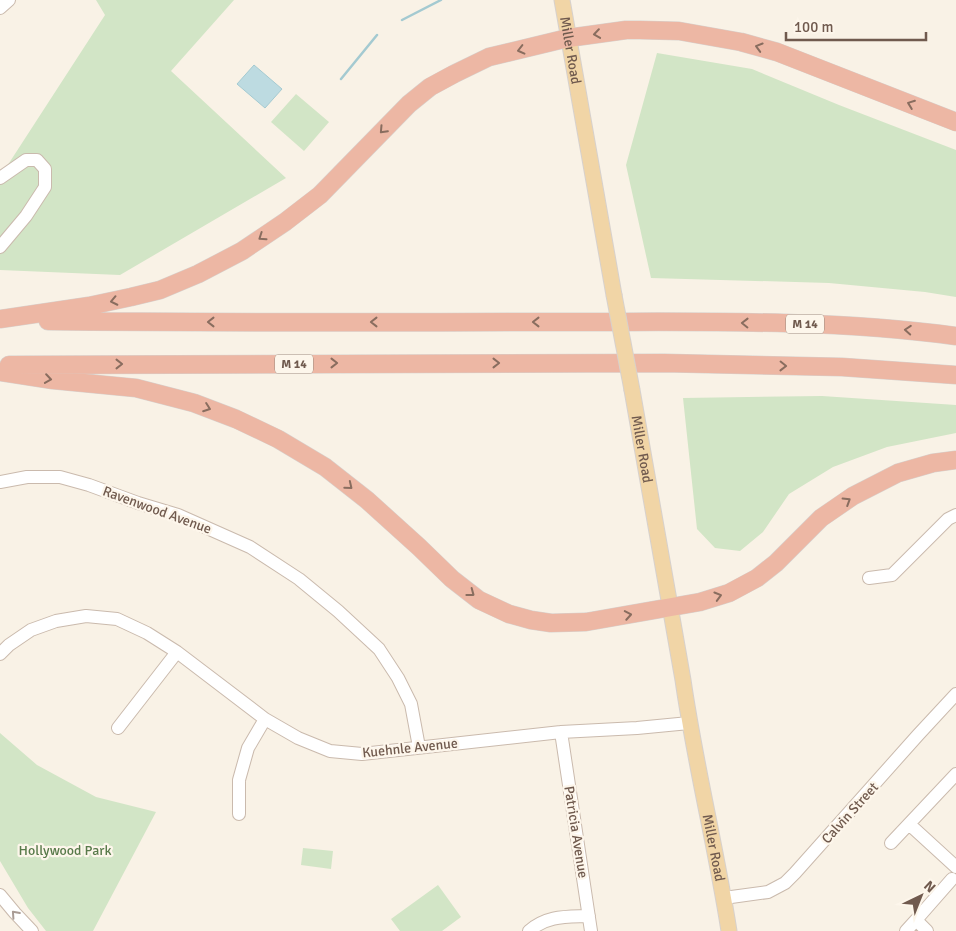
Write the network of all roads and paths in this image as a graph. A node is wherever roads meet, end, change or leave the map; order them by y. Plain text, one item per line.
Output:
1 (8, 0) edge
2 (562, 0) edge
3 (0, 8) edge
4 (568, 38) junction
5 (956, 122) edge
6 (0, 178) edge
7 (0, 247) edge
8 (0, 320) edge
9 (956, 336) edge
10 (0, 365) edge
11 (0, 372) edge
12 (956, 375) edge
13 (956, 460) edge
14 (0, 482) edge
15 (956, 515) edge
16 (869, 578) dead end
17 (670, 607) junction
18 (177, 652) junction
19 (0, 654) edge
20 (956, 694) edge
21 (265, 719) junction
22 (689, 723) junction
23 (118, 728) dead end
24 (561, 732) junction
25 (419, 747) junction
26 (956, 774) edge
27 (239, 814) dead end
28 (910, 824) junction
29 (891, 843) dead end
30 (954, 873) edge
31 (0, 895) edge
32 (724, 898) junction
33 (589, 916) junction
34 (916, 920) junction
35 (29, 930) edge
36 (529, 931) edge
37 (591, 931) edge
38 (729, 931) edge
39 (906, 931) edge
40 (927, 931) edge

1 - 3 street
2 - 4 main road, Miller Road
5 -> 4 highway
4 -> 8 highway
4 - 17 main road, Miller Road, bridge
6 - 7 street
9 -> 8 highway, M 14
10 -> 12 highway, M 14
11 -> 17 highway
17 -> 13 highway
14 - 25 street, Ravenwood Avenue
15 - 16 street
17 - 22 main road, Miller Road
18 - 19 street, Kuehnle Avenue
18 - 21 street, Kuehnle Avenue
18 - 23 street
20 - 32 street, Calvin Street
21 - 25 street, Kuehnle Avenue
21 - 27 street
22 - 24 street, Kuehnle Avenue
22 - 32 main road, Miller Road
24 - 25 street, Kuehnle Avenue
24 - 33 street, Patricia Avenue
26 - 28 street
28 - 29 street
28 - 30 street
30 - 34 street
35 -> 31 street
32 - 38 main road, Miller Road
33 - 36 street
33 - 37 street, Patricia Avenue
34 - 39 street
34 - 40 street

